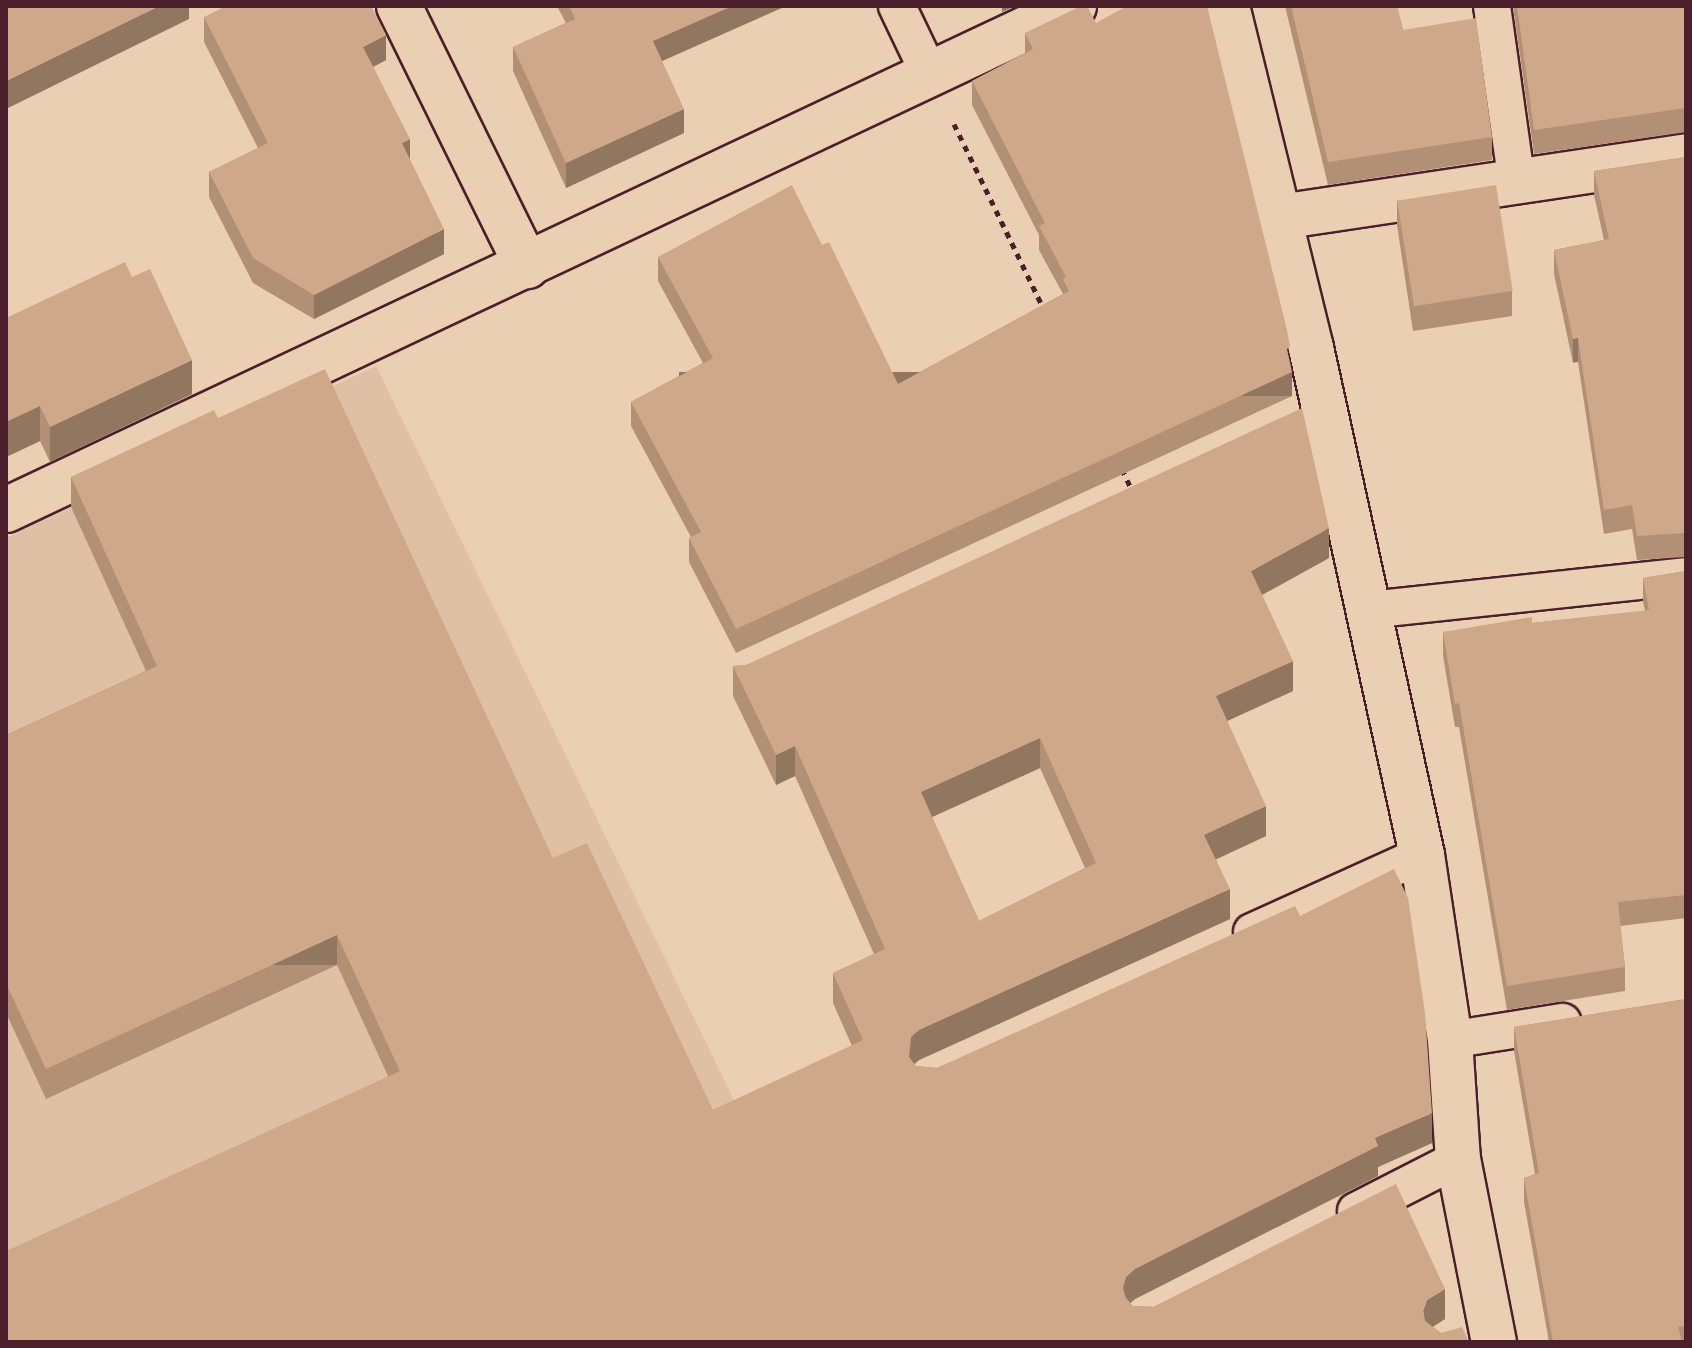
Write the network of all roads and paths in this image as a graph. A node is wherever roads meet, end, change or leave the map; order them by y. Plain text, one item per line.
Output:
1 (399, 6) edge
2 (897, 6) edge
3 (1074, 6) edge
4 (1227, 6) edge
5 (1492, 6) edge
6 (929, 73) junction
7 (1686, 156) edge
8 (1517, 184) junction
9 (1280, 217) junction
10 (527, 266) junction
11 (1045, 311) edge
12 (1120, 466) edge
13 (1134, 494) edge
14 (6, 510) edge
15 (1686, 576) edge
16 (1369, 610) junction
17 (1422, 855) junction
18 (1219, 947) edge
19 (1592, 1018) edge
20 (1450, 1040) junction
21 (1458, 1159) junction
22 (1330, 1224) edge
23 (1479, 1333) edge

1 - 10 street
2 - 6 lane
3 - 6 street
4 - 9 street
5 - 8 lane
6 - 10 street
6 - 11 path
7 - 8 street
8 - 9 street
9 - 16 street
10 - 14 street
12 - 13 path
15 - 16 lane
16 - 17 street
17 - 18 lane
17 - 20 street
19 - 20 lane
20 - 21 street
21 - 22 lane
21 - 23 street

